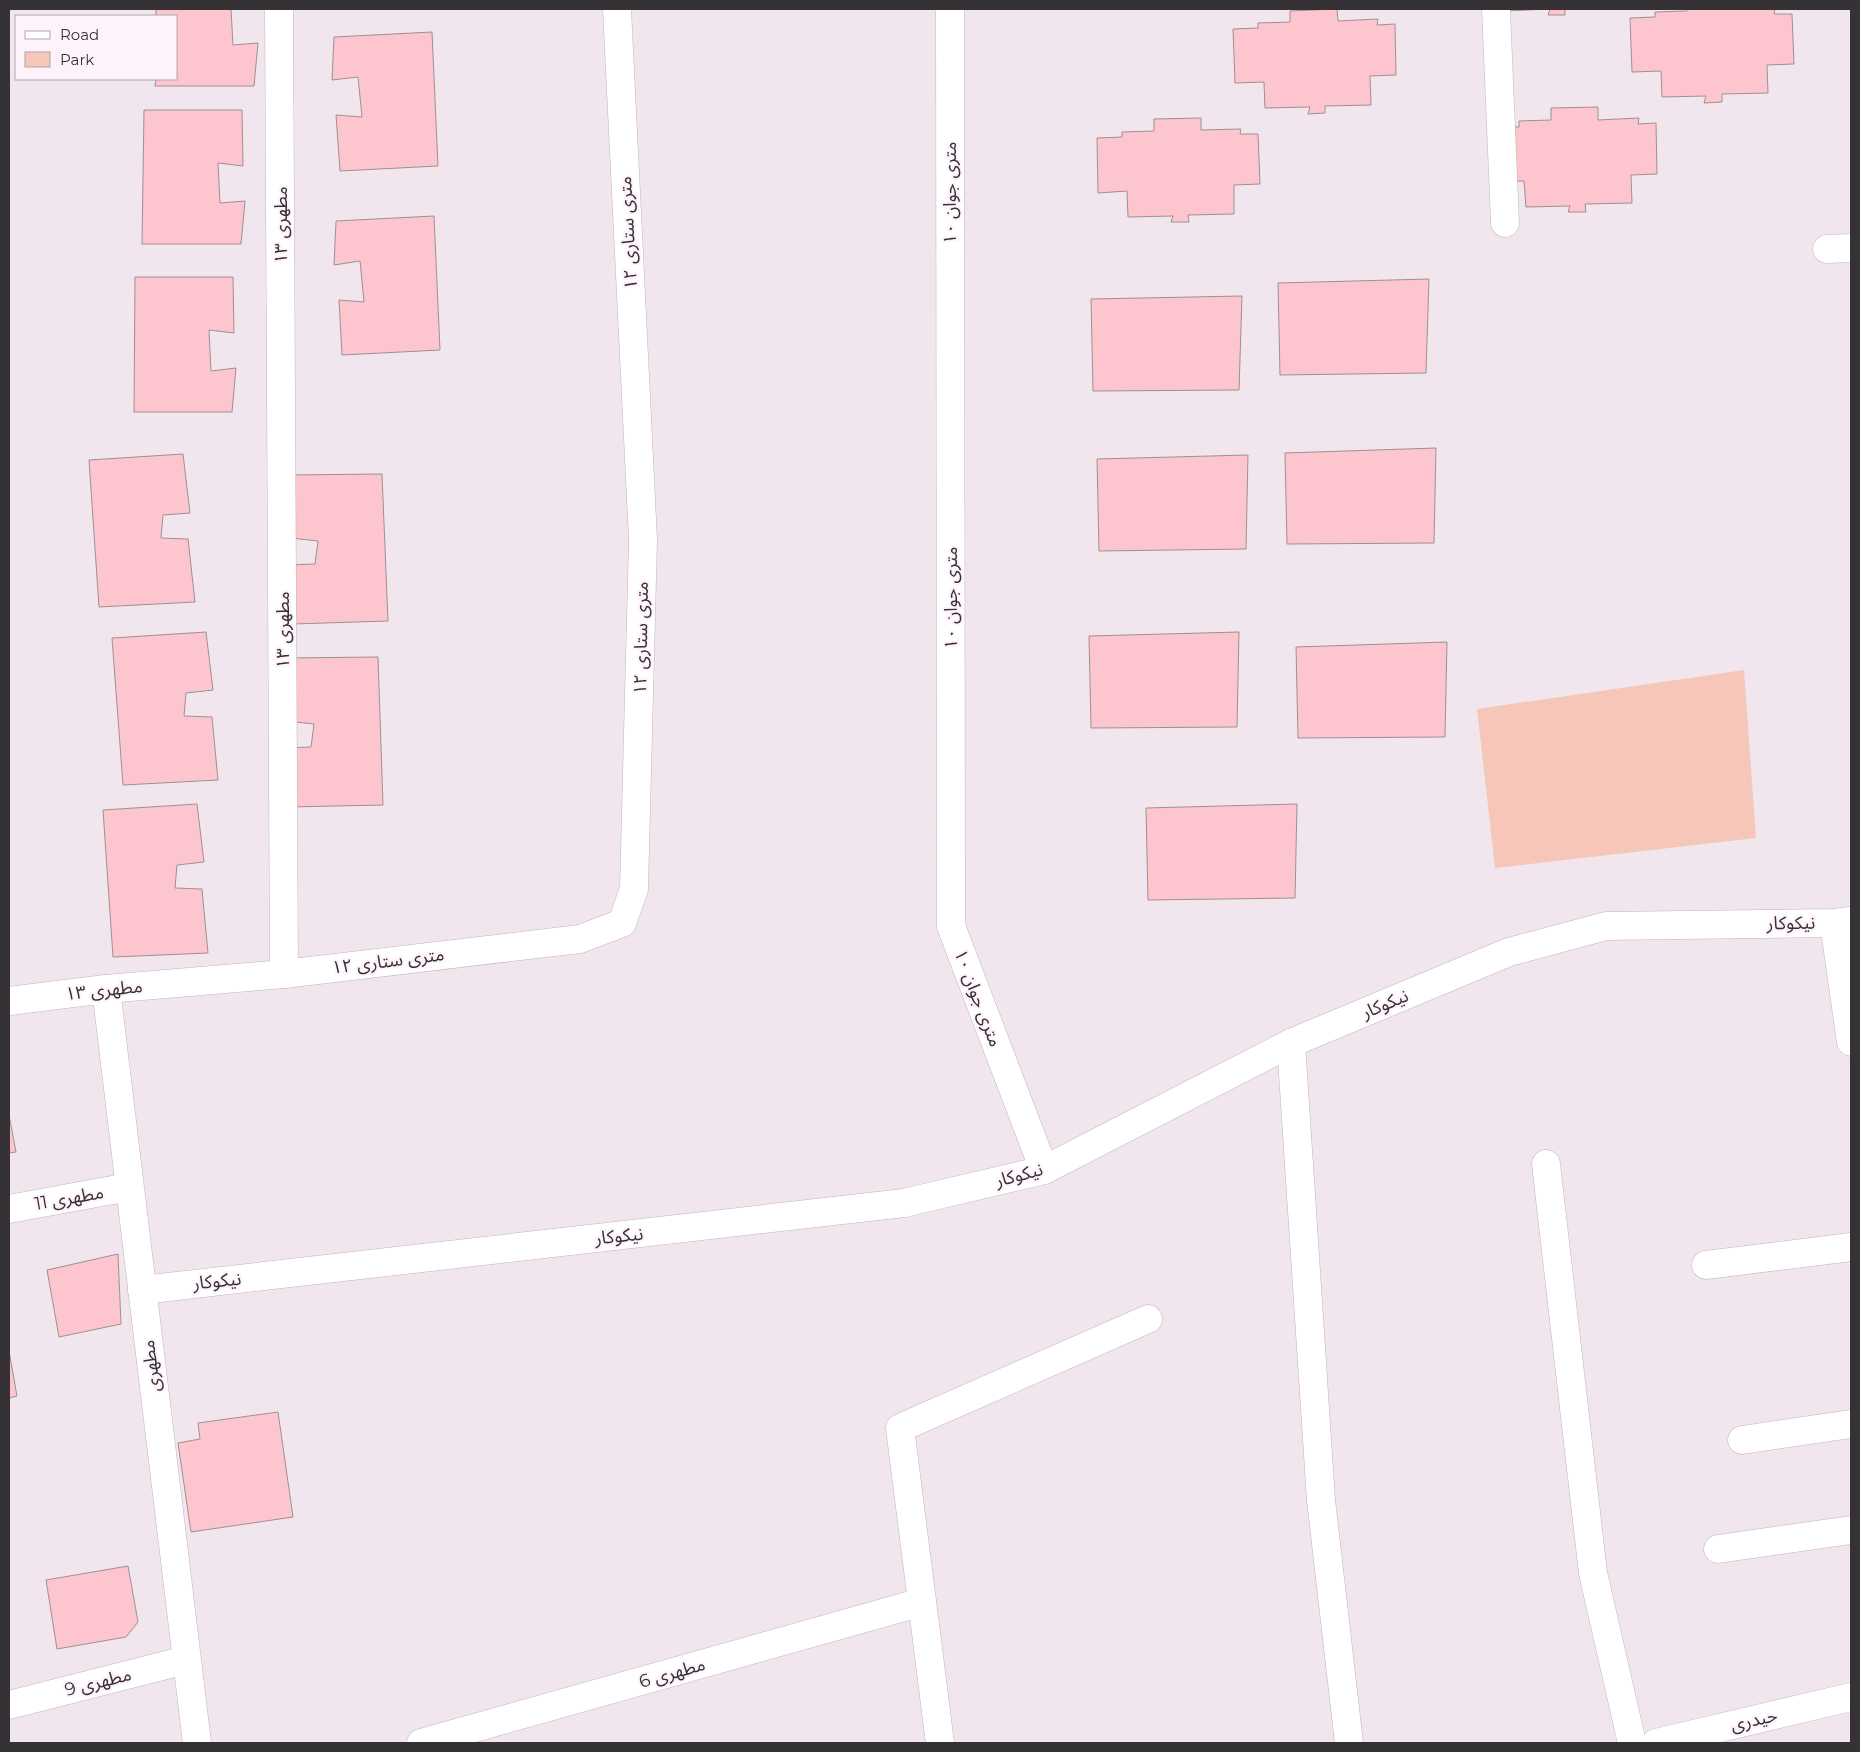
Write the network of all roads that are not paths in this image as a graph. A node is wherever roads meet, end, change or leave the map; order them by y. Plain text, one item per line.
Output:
1 (280, 9) edge
2 (618, 9) edge
3 (950, 9) edge
4 (1496, 9) edge
5 (1505, 223) dead end
6 (1842, 922) edge
7 (284, 974) junction
8 (106, 989) junction
9 (9, 1001) edge
10 (1851, 1042) edge
11 (1291, 1043) junction
12 (1546, 1164) dead end
13 (1044, 1170) junction
14 (130, 1187) junction
15 (9, 1209) edge
16 (1851, 1247) edge
17 (1706, 1265) dead end
18 (142, 1290) junction
19 (1148, 1319) dead end
20 (1851, 1424) edge
21 (1742, 1440) dead end
22 (1851, 1530) edge
23 (1718, 1549) dead end
24 (922, 1602) junction
25 (186, 1660) junction
26 (1851, 1697) edge
27 (9, 1705) edge
28 (196, 1743) edge
29 (421, 1743) edge
30 (940, 1743) edge
31 (1348, 1743) edge
32 (1632, 1743) edge
33 (1656, 1743) edge

1 - 7 street, مطهری ۱۳
2 - 7 street, ۱۲ متری ستاری
3 - 13 street, ۱۰ متری جوان
4 - 5 street
6 - 10 street
6 - 11 street, نیکوکار
7 - 8 street, مطهری ۱۳
8 - 9 street, مطهری ۱۳
8 - 14 street, مطهری
11 - 13 street, نیکوکار
11 - 31 street
12 - 32 street
13 - 18 street, نیکوکار
14 - 15 street, مطهری 11
14 - 18 street, مطهری
16 - 17 street
18 - 25 street, مطهری
19 - 24 street
20 - 21 street
22 - 23 street
24 - 29 street, مطهری 6
24 - 30 street
25 - 27 street, مطهری 9
25 - 28 street, مطهری
26 - 33 street, حیدری

